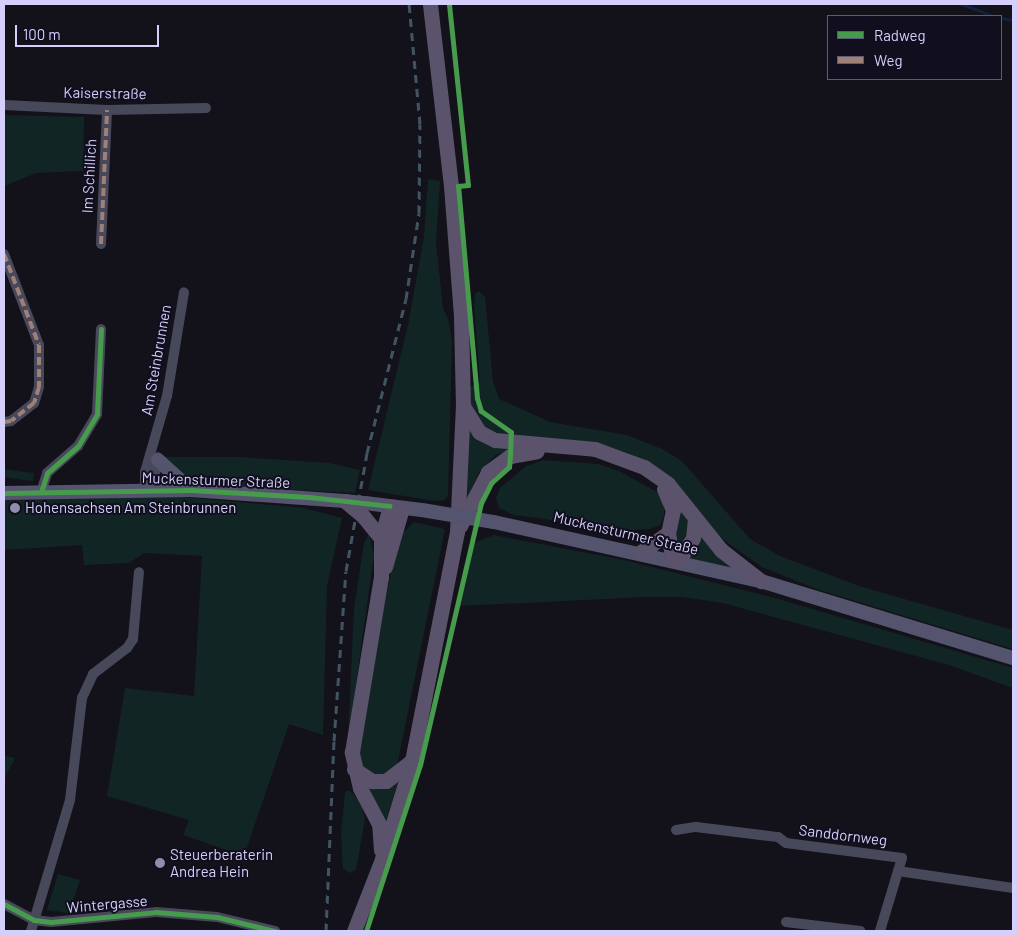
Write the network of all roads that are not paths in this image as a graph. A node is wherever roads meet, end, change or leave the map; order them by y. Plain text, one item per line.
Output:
1 (430, 4) edge
2 (4, 105) edge
3 (206, 108) dead end
4 (107, 110) junction
5 (101, 244) dead end
6 (4, 254) edge
7 (184, 292) dead end
8 (101, 329) dead end
9 (463, 406) junction
10 (4, 422) edge
11 (158, 433) junction
12 (158, 460) junction
13 (145, 489) junction
14 (191, 490) junction
15 (41, 492) junction
16 (4, 493) edge
17 (345, 501) joint
18 (396, 507) junction
19 (364, 510) junction
20 (695, 520) junction
21 (457, 532) junction
22 (668, 533) junction
23 (381, 538) junction
24 (641, 552) junction
25 (676, 560) junction
26 (139, 572) dead end
27 (381, 577) junction
28 (761, 581) junction
29 (1013, 658) edge
30 (412, 760) junction
31 (354, 769) junction
32 (676, 830) dead end
33 (382, 859) junction
34 (898, 871) junction
35 (1013, 888) edge
36 (4, 904) edge
37 (34, 920) junction
38 (786, 922) dead end
39 (31, 931) edge
40 (275, 931) edge
41 (354, 931) edge
42 (860, 931) edge
43 (880, 931) edge

1 - 9 main road
2 - 4 street, Kaiserstraße
3 - 4 street, Kaiserstraße
4 - 5 street, Im Schillich
6 - 10 street
7 - 11 street, Am Steinbrunnen
8 - 15 street
9 - 20 main road
9 - 21 main road
11 - 12 street, Am Steinbrunnen
11 - 13 street, Am Steinbrunnen
12 - 13 street, Am Steinbrunnen
12 - 14 main road
13 - 14 main road, Muckensturmer Straße
13 - 15 main road, Muckensturmer Straße
14 - 17 main road, Muckensturmer Straße
15 - 16 main road, Muckensturmer Straße
17 - 19 main road, bridge
18 - 19 main road, Muckensturmer Straße
18 - 23 main road
18 - 24 main road, Muckensturmer Straße, bridge
18 - 27 main road
19 - 23 main road
20 - 25 main road
20 - 28 main road
21 - 22 main road
21 - 30 main road
22 - 24 main road
22 - 25 main road
23 - 27 main road
24 - 25 main road, Muckensturmer Straße
25 - 28 main road, Muckensturmer Straße
26 - 37 street
27 - 31 main road
28 - 29 main road, Muckensturmer Straße
30 - 31 main road
30 - 33 main road
31 - 33 main road
32 - 34 street, Sanddornweg
33 - 41 main road
34 - 35 street
34 - 43 street
36 - 37 street, Wintergasse
37 - 39 street
37 - 40 street, Wintergasse
38 - 42 street

